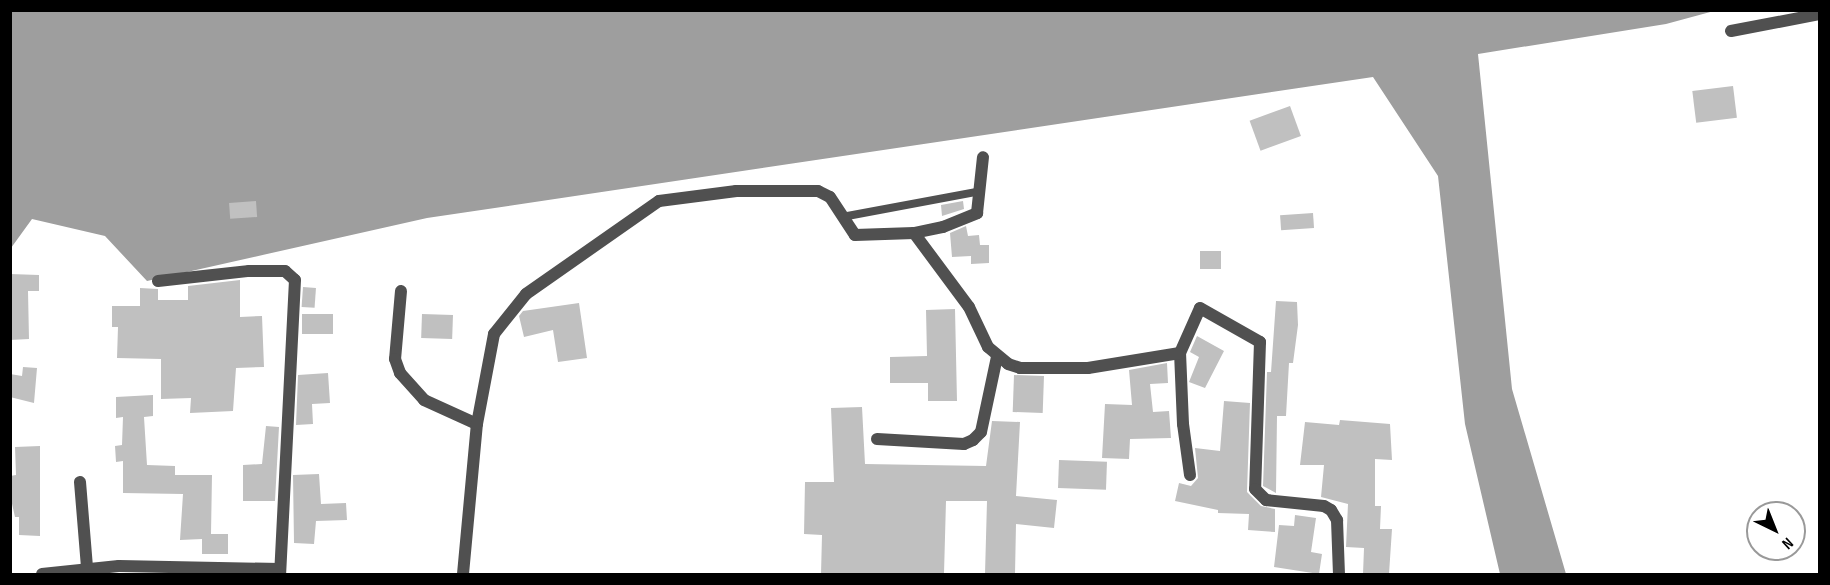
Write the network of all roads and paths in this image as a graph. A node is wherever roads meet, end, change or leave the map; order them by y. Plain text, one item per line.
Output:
1 (1820, 14) edge
2 (1731, 31) dead end
3 (983, 157) dead end
4 (981, 191) junction
5 (840, 217) junction
6 (914, 233) junction
7 (158, 281) dead end
8 (401, 291) dead end
9 (1180, 352) junction
10 (997, 357) junction
11 (477, 424) junction
12 (877, 439) dead end
13 (1190, 475) dead end
14 (80, 482) dead end
15 (87, 568) junction
16 (280, 572) edge
17 (42, 574) edge
18 (463, 574) edge
19 (1339, 574) edge

1 - 2 street
3 - 4 street
4 - 5 lane
4 - 6 street
5 - 6 street
5 - 11 street
6 - 10 street
7 - 16 street
8 - 11 street
9 - 10 street
9 - 13 street
9 - 19 street
10 - 12 street
11 - 18 street
14 - 15 street
15 - 16 street
15 - 17 street

